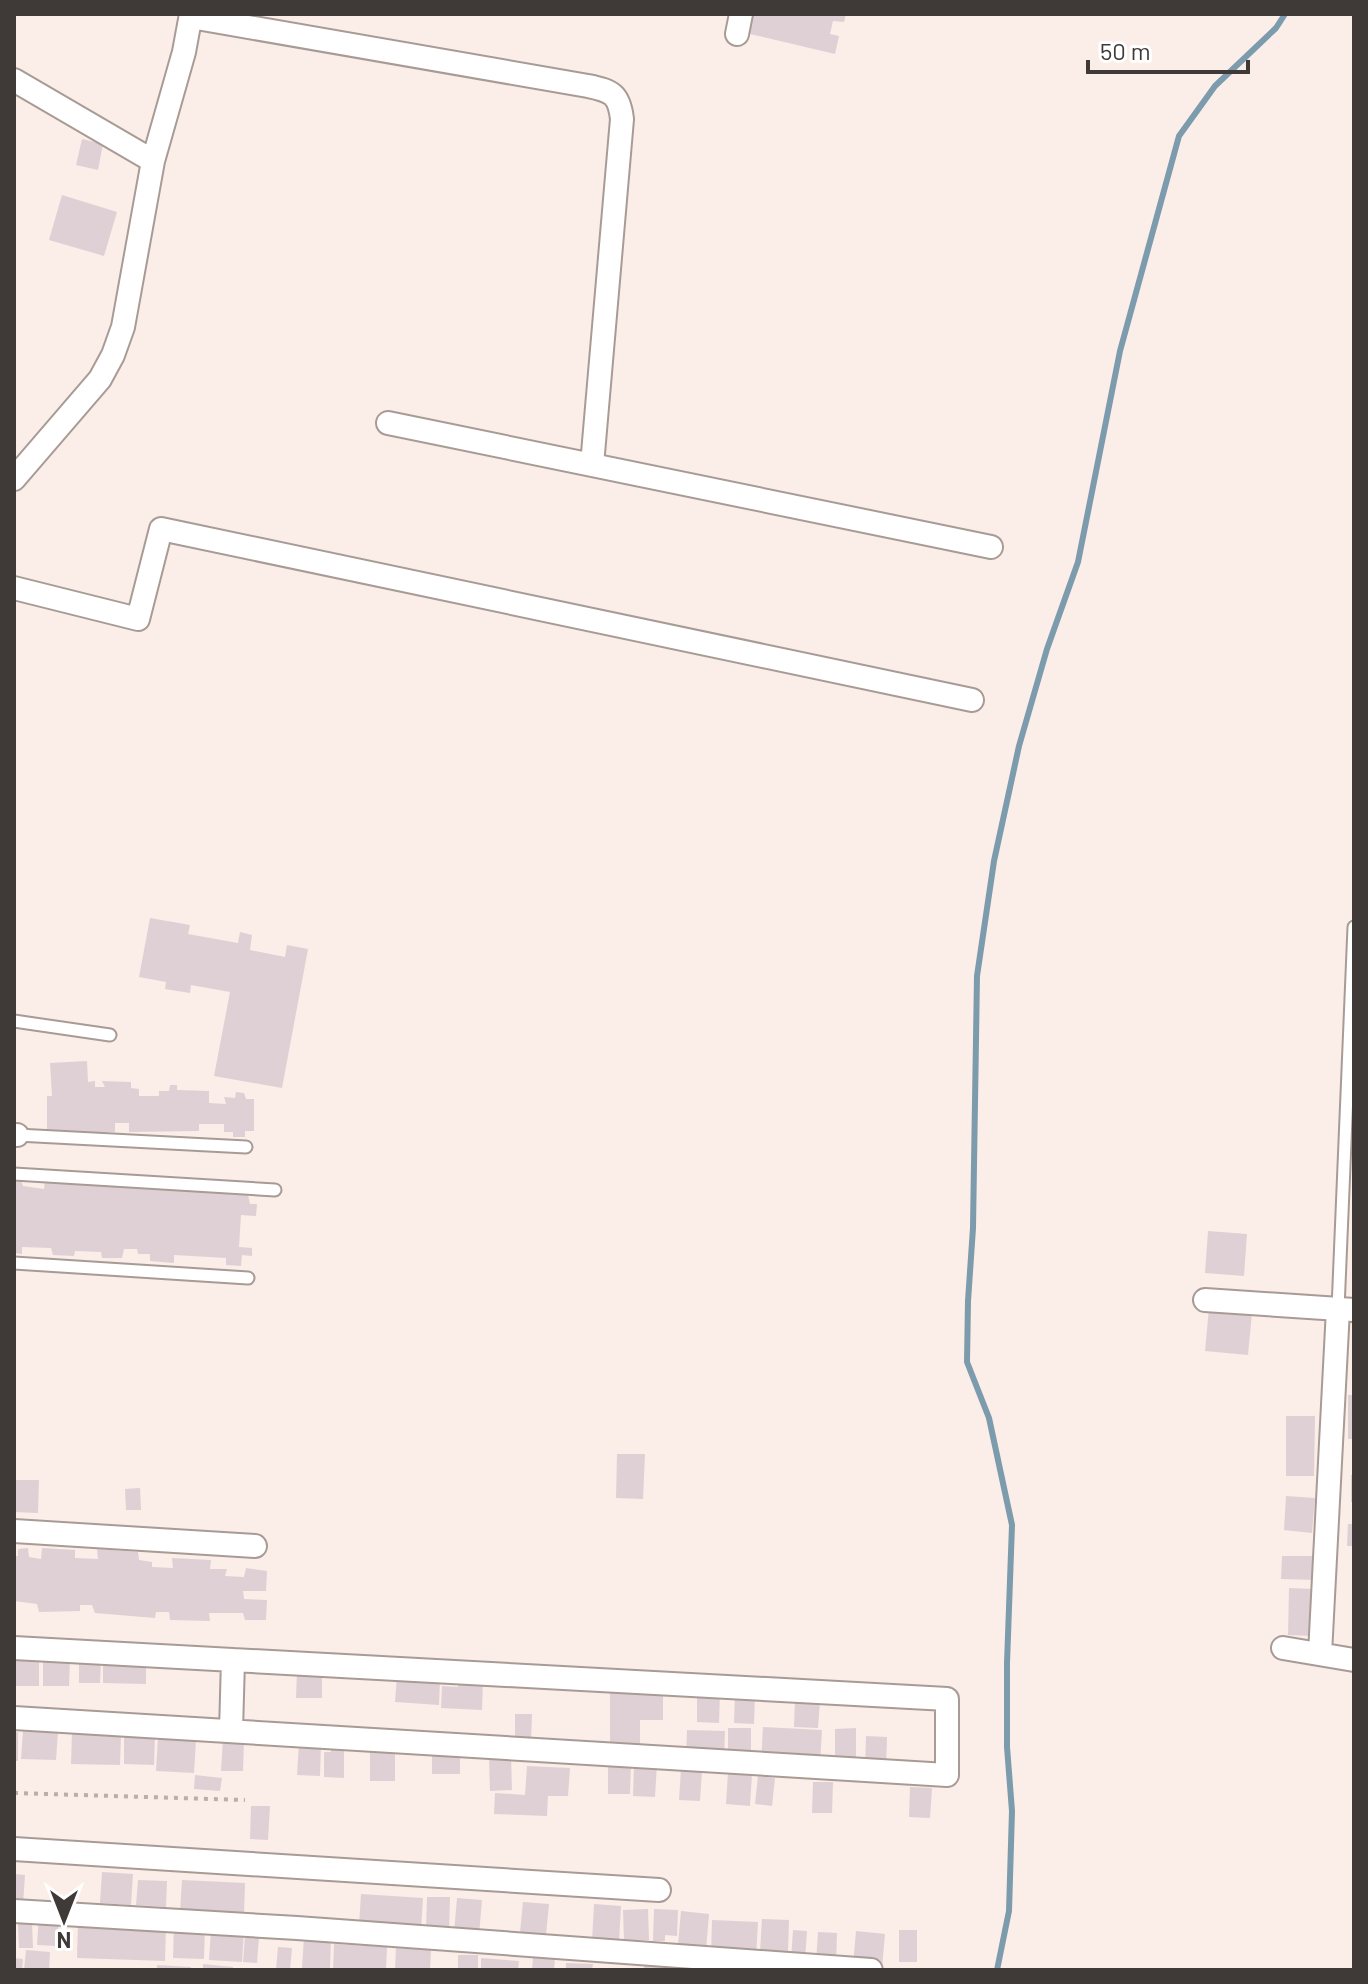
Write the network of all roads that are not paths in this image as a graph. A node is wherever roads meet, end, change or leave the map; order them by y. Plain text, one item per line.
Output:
1 (191, 16) edge
2 (14, 80) edge
3 (153, 161) junction
4 (388, 423) dead end
5 (592, 465) junction
6 (14, 479) edge
7 (991, 547) dead end
8 (14, 588) edge
9 (972, 700) dead end
10 (1354, 927) edge
11 (14, 1021) edge
12 (110, 1035) dead end
13 (16, 1135) edge
14 (246, 1147) dead end
15 (14, 1174) edge
16 (275, 1190) dead end
17 (14, 1263) edge
18 (248, 1278) dead end
19 (1205, 1300) dead end
20 (1346, 1310) edge
21 (14, 1531) edge
22 (255, 1546) dead end
23 (14, 1648) edge
24 (1283, 1648) dead end
25 (1320, 1654) junction
26 (233, 1660) junction
27 (1354, 1660) edge
28 (14, 1718) edge
29 (231, 1731) junction
30 (14, 1849) edge
31 (659, 1890) dead end
32 (14, 1911) edge
33 (871, 1970) edge

1 - 3 street
1 - 5 street
2 - 3 street
3 - 6 street
4 - 5 street
5 - 7 street
8 - 9 street
10 - 20 lane
11 - 12 lane
13 - 14 lane
15 - 16 lane
17 - 18 lane
19 - 20 street
20 - 25 street
21 - 22 street
23 - 26 street
24 - 25 street
25 - 27 street
26 - 29 street
26 - 29 street
28 - 29 street
30 - 31 street
32 - 33 street

